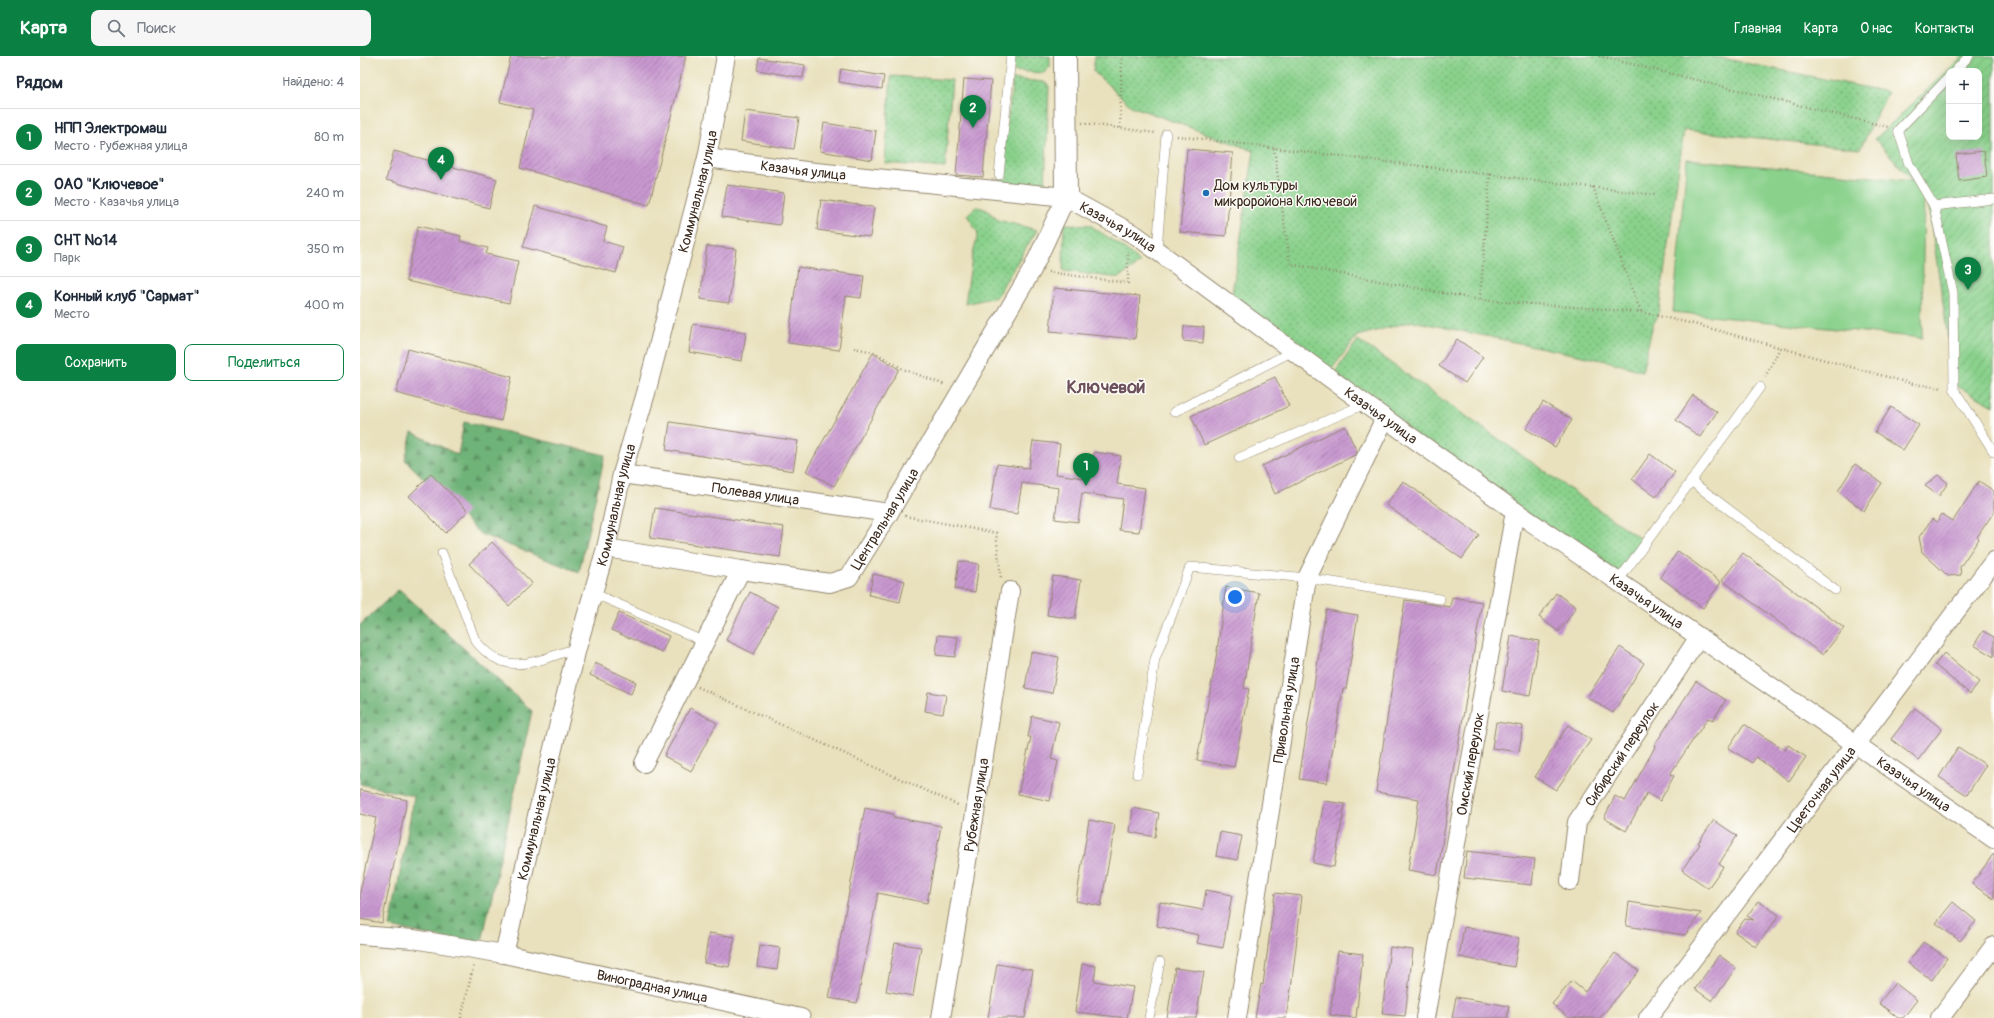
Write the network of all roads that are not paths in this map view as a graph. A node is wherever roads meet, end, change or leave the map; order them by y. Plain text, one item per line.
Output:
1 (726, 56) edge
2 (1011, 56) edge
3 (1065, 56) edge
4 (1969, 56) edge
5 (1958, 68) edge
6 (1946, 80) edge
7 (1166, 134) road end
8 (707, 158) junction
9 (999, 176) dead end
10 (1066, 198) junction
11 (1994, 199) edge
12 (1934, 206) junction
13 (1156, 250) junction
14 (1293, 352) junction
15 (1760, 387) road end
16 (1365, 404) junction
17 (1174, 412) dead end
18 (1385, 418) junction
19 (1994, 452) edge
20 (1239, 458) dead end
21 (622, 474) junction
22 (1691, 481) junction
23 (1515, 510) junction
24 (889, 513) junction
25 (606, 548) junction
26 (442, 553) dead end
27 (1994, 561) edge
28 (741, 570) junction
29 (1307, 578) junction
30 (1618, 581) junction
31 (1006, 588) road end
32 (1835, 590) dead end
33 (593, 593) junction
34 (1440, 599) dead end
35 (1699, 637) junction
36 (705, 642) junction
37 (577, 648) junction
38 (1855, 744) junction
39 (644, 762) dead end
40 (1138, 774) dead end
41 (1994, 840) edge
42 (1570, 881) dead end
43 (360, 935) edge
44 (1994, 946) edge
45 (504, 954) junction
46 (1160, 962) dead end
47 (801, 1018) edge
48 (941, 1018) edge
49 (1150, 1018) edge
50 (1237, 1018) edge
51 (1425, 1018) edge
52 (1648, 1018) edge
53 (1940, 1018) edge

1 - 8 street, Коммунальная улица
2 - 9 lane
3 - 10 street
4 - 5 lane
6 - 12 lane
7 - 13 lane
8 - 10 street, Казачья улица
8 - 21 street, Коммунальная улица
10 - 13 street, Казачья улица
10 - 24 street, Центральная улица
11 - 12 lane
12 - 19 lane
13 - 14 street, Казачья улица
14 - 16 street, Казачья улица
14 - 17 lane
15 - 22 lane
16 - 18 street, Казачья улица
16 - 20 lane
18 - 23 street, Казачья улица
18 - 29 street, Привольная улица
21 - 24 street, Полевая улица
21 - 25 street, Коммунальная улица
22 - 30 lane
22 - 32 lane
23 - 30 street, Казачья улица
23 - 51 street, Омский переулок
24 - 28 street, Центральная улица
25 - 28 street, Центральная улица
25 - 33 street, Коммунальная улица
26 - 37 lane
27 - 38 street, Цветочная улица
28 - 36 street
29 - 34 lane
29 - 40 lane
29 - 50 street, Привольная улица
30 - 35 street, Казачья улица
31 - 48 street, Рубежная улица
33 - 36 lane
33 - 37 street, Коммунальная улица
35 - 38 street, Казачья улица
35 - 42 street, Сибирский переулок
36 - 39 street
37 - 45 street, Коммунальная улица
38 - 41 street, Казачья улица
38 - 52 street, Цветочная улица
43 - 45 street, Виноградная улица
44 - 53 street
45 - 47 street, Виноградная улица
46 - 49 lane

